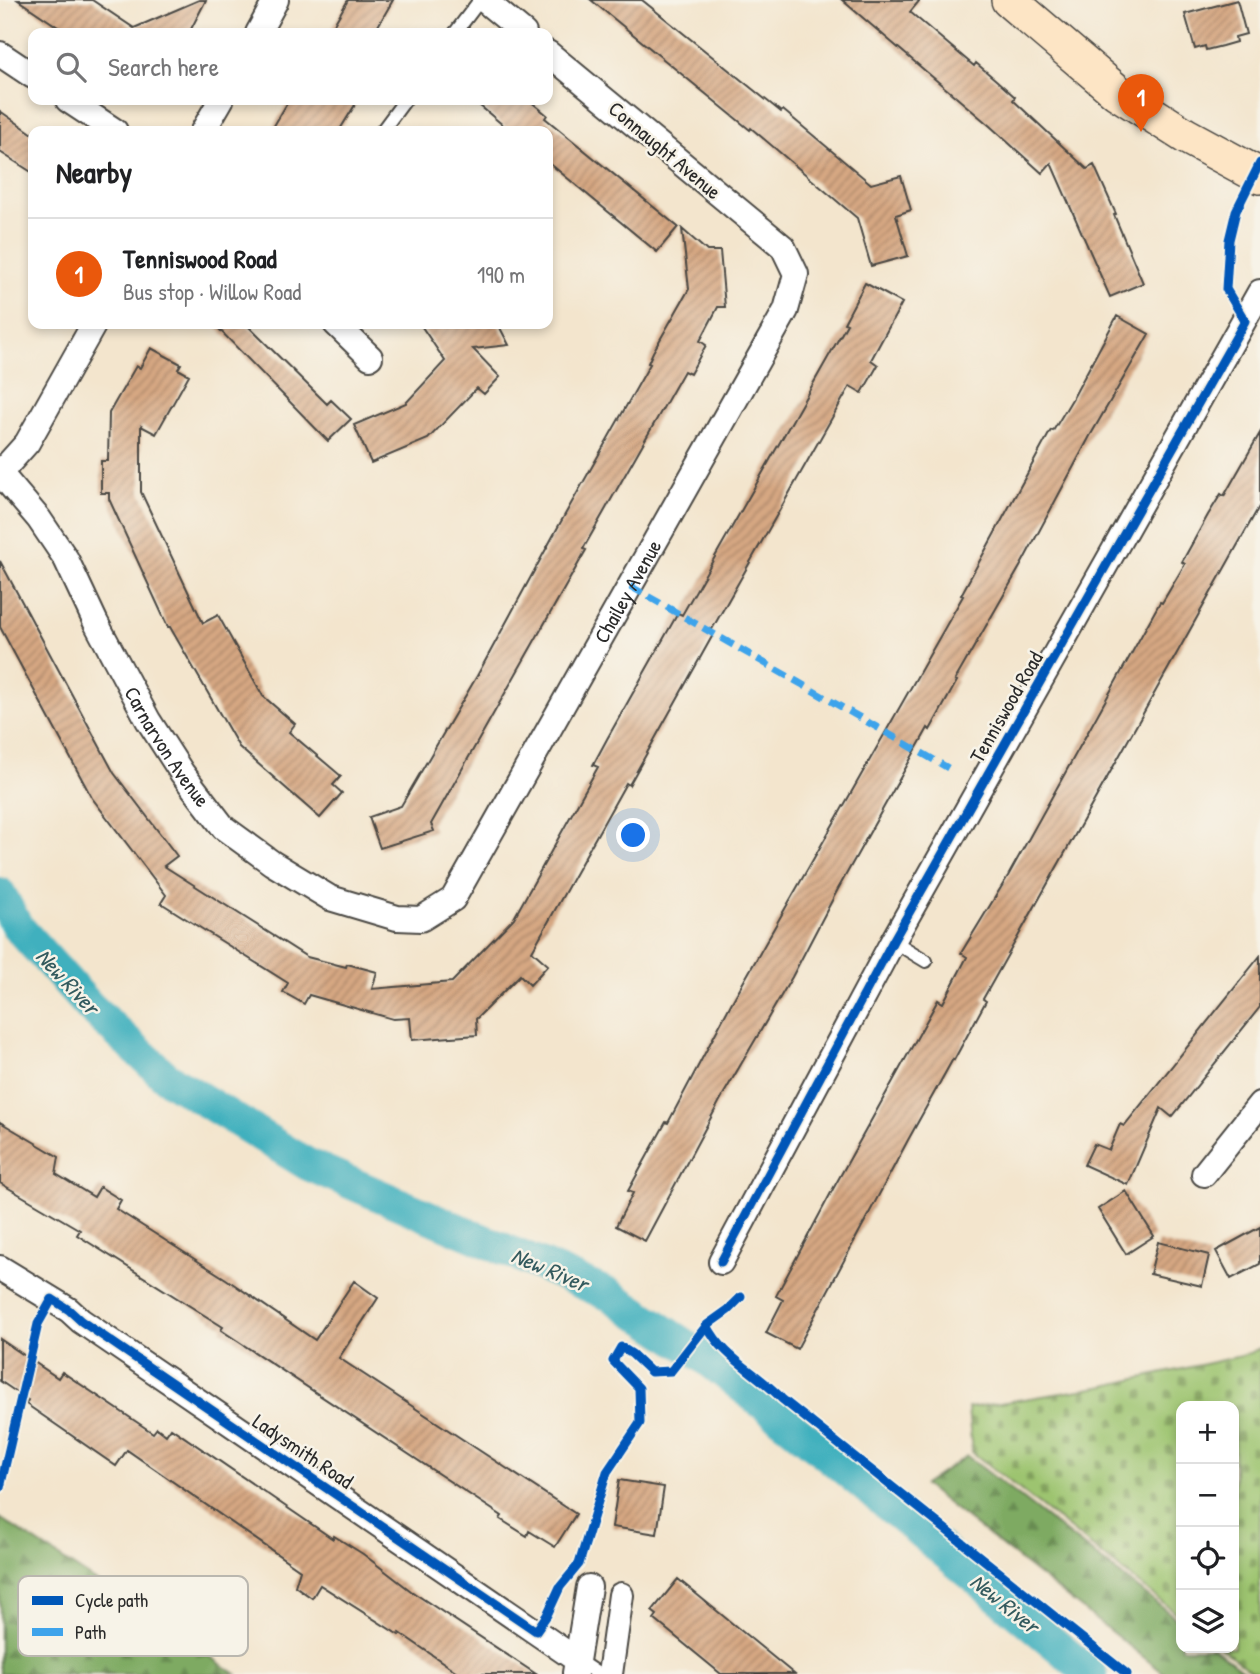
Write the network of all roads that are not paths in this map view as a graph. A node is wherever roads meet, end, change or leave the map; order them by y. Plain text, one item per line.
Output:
1 (276, 0) edge
2 (482, 0) edge
3 (1009, 0) edge
4 (261, 28) edge
5 (459, 28) edge
6 (518, 28) edge
7 (0, 54) edge
8 (553, 57) edge
9 (28, 73) edge
10 (76, 105) edge
11 (218, 105) edge
12 (401, 105) edge
13 (107, 126) edge
14 (206, 126) edge
15 (386, 126) edge
16 (1260, 176) edge
17 (783, 247) joint
18 (1260, 292) edge
19 (91, 329) edge
20 (341, 329) edge
21 (370, 358) dead end
22 (0, 473) edge
23 (421, 919) joint
24 (893, 941) junction
25 (926, 961) dead end
26 (1260, 1104) edge
27 (1204, 1174) dead end
28 (722, 1262) dead end
29 (0, 1268) edge
30 (589, 1587) dead end
31 (621, 1595) dead end
32 (576, 1667) edge
33 (598, 1674) edge
34 (610, 1674) edge

1 - 4 street
2 - 5 lane
2 - 6 street
3 - 16 street
7 - 9 street
8 - 17 street, Connaught Avenue
10 - 13 street
11 - 14 street
12 - 15 lane
17 - 23 street, Chailey Avenue
18 - 24 street, Tenniswood Road
19 - 22 street
20 - 21 street
22 - 23 street, Carnarvon Avenue
24 - 25 lane
24 - 28 street, Tenniswood Road
26 - 27 street
29 - 32 street, Ladysmith Road
30 - 32 street
31 - 34 street
32 - 33 lane

